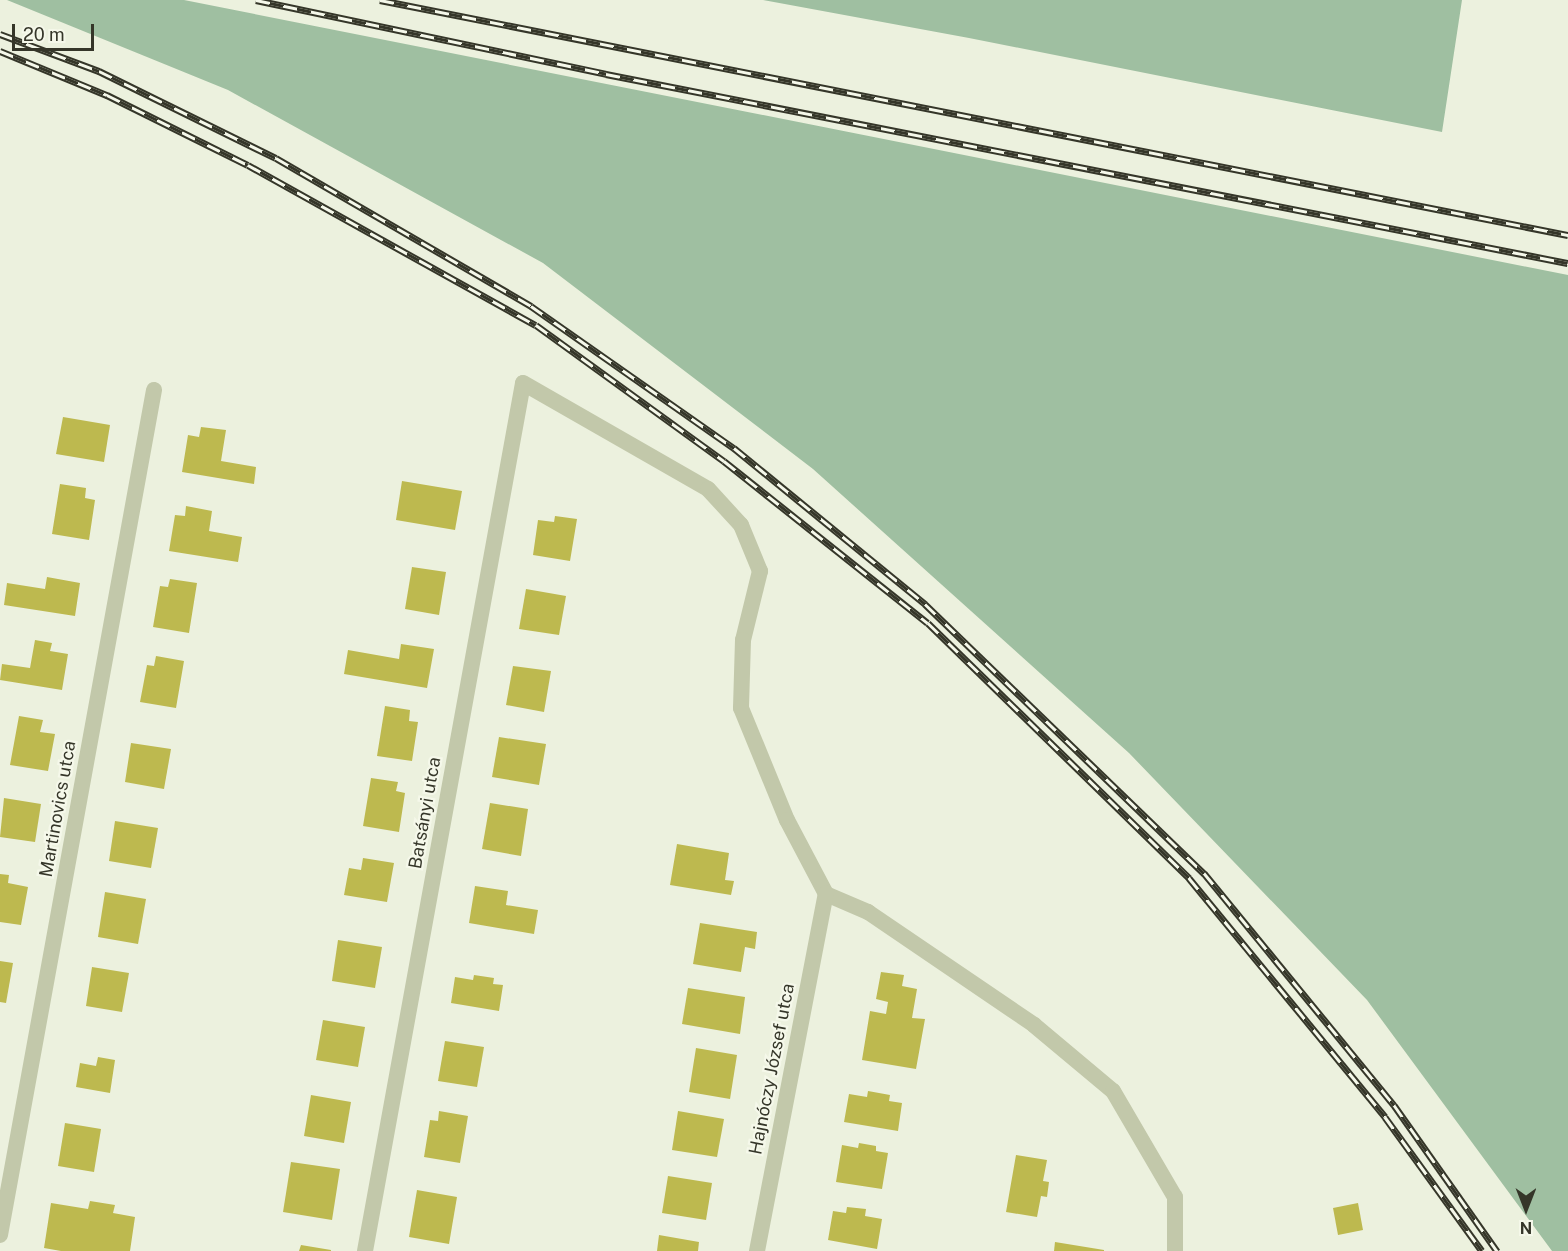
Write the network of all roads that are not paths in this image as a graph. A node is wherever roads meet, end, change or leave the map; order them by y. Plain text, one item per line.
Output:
1 (154, 390) dead end
2 (825, 894) junction
3 (0, 1235) edge
4 (1176, 1249) edge
5 (365, 1251) edge
6 (757, 1251) edge

1 - 3 street, Martinovics utca
2 - 4 street
2 - 5 street, Batsányi utca
2 - 6 street, Hajnóczy József utca

